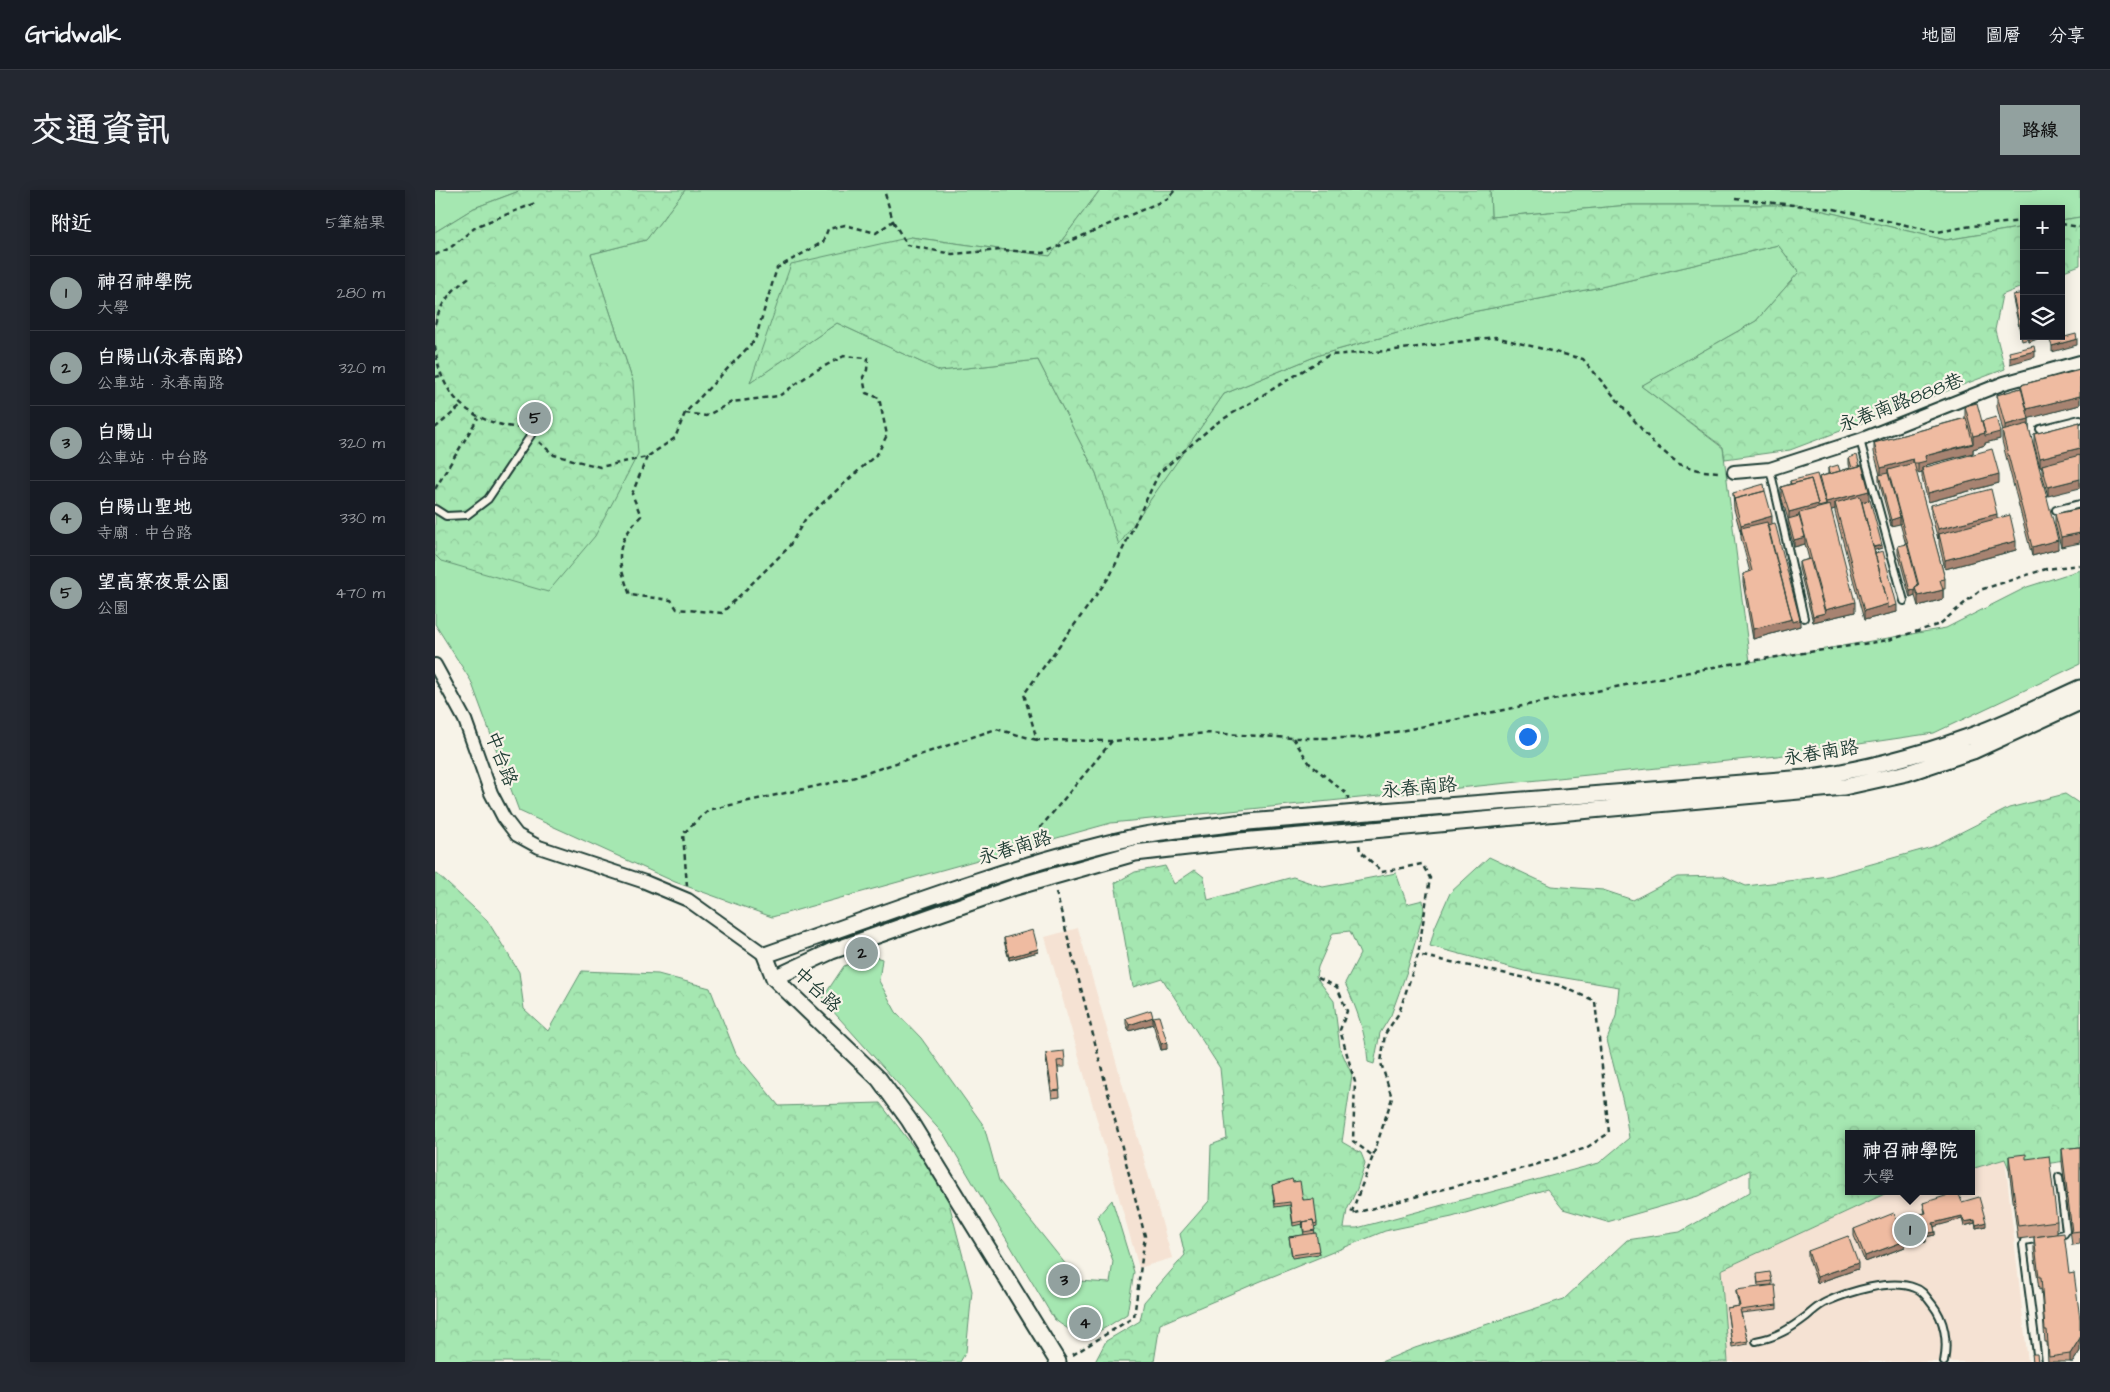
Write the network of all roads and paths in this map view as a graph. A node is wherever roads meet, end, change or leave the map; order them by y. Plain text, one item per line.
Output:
1 (884, 190) edge
2 (1175, 190) edge
3 (1735, 199) dead end
4 (538, 202) dead end
5 (893, 221) junction
6 (2020, 221) edge
7 (2065, 225) edge
8 (2080, 227) edge
9 (435, 255) edge
10 (472, 275) dead end
11 (435, 306) edge
12 (439, 308) junction
13 (435, 324) edge
14 (435, 346) edge
15 (2080, 362) edge
16 (441, 376) junction
17 (435, 377) edge
18 (461, 406) junction
19 (685, 413) junction
20 (478, 418) junction
21 (2080, 419) edge
22 (435, 428) edge
23 (2040, 429) dead end
24 (529, 431) junction
25 (1860, 440) junction
26 (647, 457) junction
27 (1770, 469) junction
28 (1734, 472) joint
29 (435, 489) edge
30 (2080, 504) edge
31 (435, 509) edge
32 (2056, 510) dead end
33 (2080, 565) edge
34 (1904, 601) dead end
35 (1804, 618) dead end
36 (435, 666) edge
37 (2080, 688) edge
38 (2080, 702) edge
39 (1293, 738) junction
40 (1037, 740) junction
41 (1112, 741) junction
42 (1970, 744) junction
43 (1844, 780) junction
44 (1350, 805) dead end
45 (1358, 842) dead end
46 (1042, 846) dead end
47 (1057, 892) dead end
48 (688, 900) junction
49 (765, 955) junction
50 (1418, 955) junction
51 (775, 978) junction
52 (1318, 978) dead end
53 (1373, 1156) junction
54 (2059, 1177) dead end
55 (1756, 1341) dead end
56 (1064, 1360) edge
57 (1945, 1362) edge
58 (2038, 1362) edge

1 - 5 path
2 - 5 path
3 - 6 path
4 - 9 path
5 - 19 path
7 - 8 path
10 - 12 path
11 - 12 path
12 - 13 path
14 - 16 path
15 - 25 street, 永春南路888巷
16 - 17 path
16 - 18 path
18 - 20 path
18 - 22 path
19 - 26 path
19 - 26 path
20 - 24 path
20 - 29 path
21 - 23 lane
24 - 26 path
24 - 31 lane
25 - 27 street, 永春南路888巷
25 - 34 lane
27 - 28 street, 永春南路888巷
27 - 35 lane
28 - 40 path
30 - 32 lane
33 - 39 path
36 - 48 street, 中台路
37 - 42 street, 永春南路
38 - 42 street, 永春南路
39 - 41 path
39 - 44 path
40 - 41 path
40 - 48 path
41 - 46 path
42 - 43 street, 永春南路
43 - 49 street, 永春南路, bridge
43 - 51 street, 永春南路, bridge
45 - 50 path
47 - 56 path
48 - 49 street, 中台路
49 - 51 street, 中台路
50 - 53 path
50 - 53 path
51 - 56 street, 中台路
52 - 53 path
54 - 58 lane
55 - 57 lane

